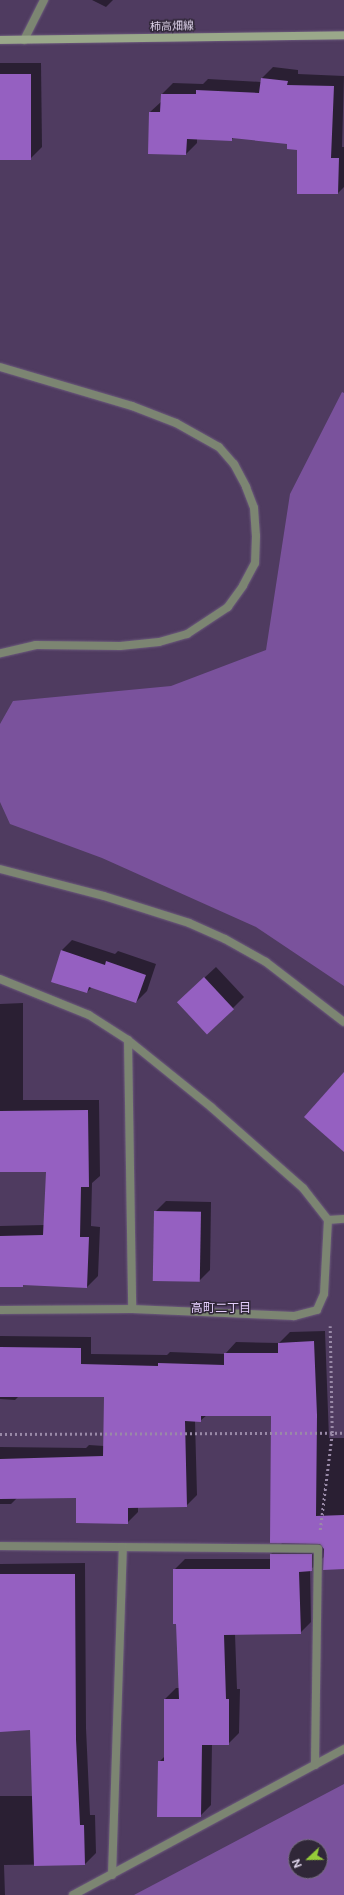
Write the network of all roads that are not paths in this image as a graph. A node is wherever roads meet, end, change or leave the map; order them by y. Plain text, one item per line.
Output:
1 (44, 0) edge
2 (344, 35) edge
3 (0, 40) edge
4 (24, 40) junction
5 (0, 367) edge
6 (0, 653) edge
7 (0, 869) edge
8 (0, 979) edge
9 (344, 1022) edge
10 (128, 1040) junction
11 (344, 1219) edge
12 (328, 1220) junction
13 (132, 1309) junction
14 (0, 1310) edge
15 (0, 1546) edge
16 (122, 1547) junction
17 (344, 1749) edge
18 (315, 1765) junction
19 (112, 1875) junction
20 (73, 1895) edge

1 - 4 street
2 - 4 main road, 柿高畑線
3 - 4 main road, 柿高畑線
5 - 6 street
7 - 9 street
8 - 10 street
10 - 12 street
10 - 13 street
11 - 12 street
12 - 13 street
13 - 14 street
15 - 16 street
16 - 18 street
16 - 19 street
17 - 18 street
18 - 19 street
19 - 20 street

